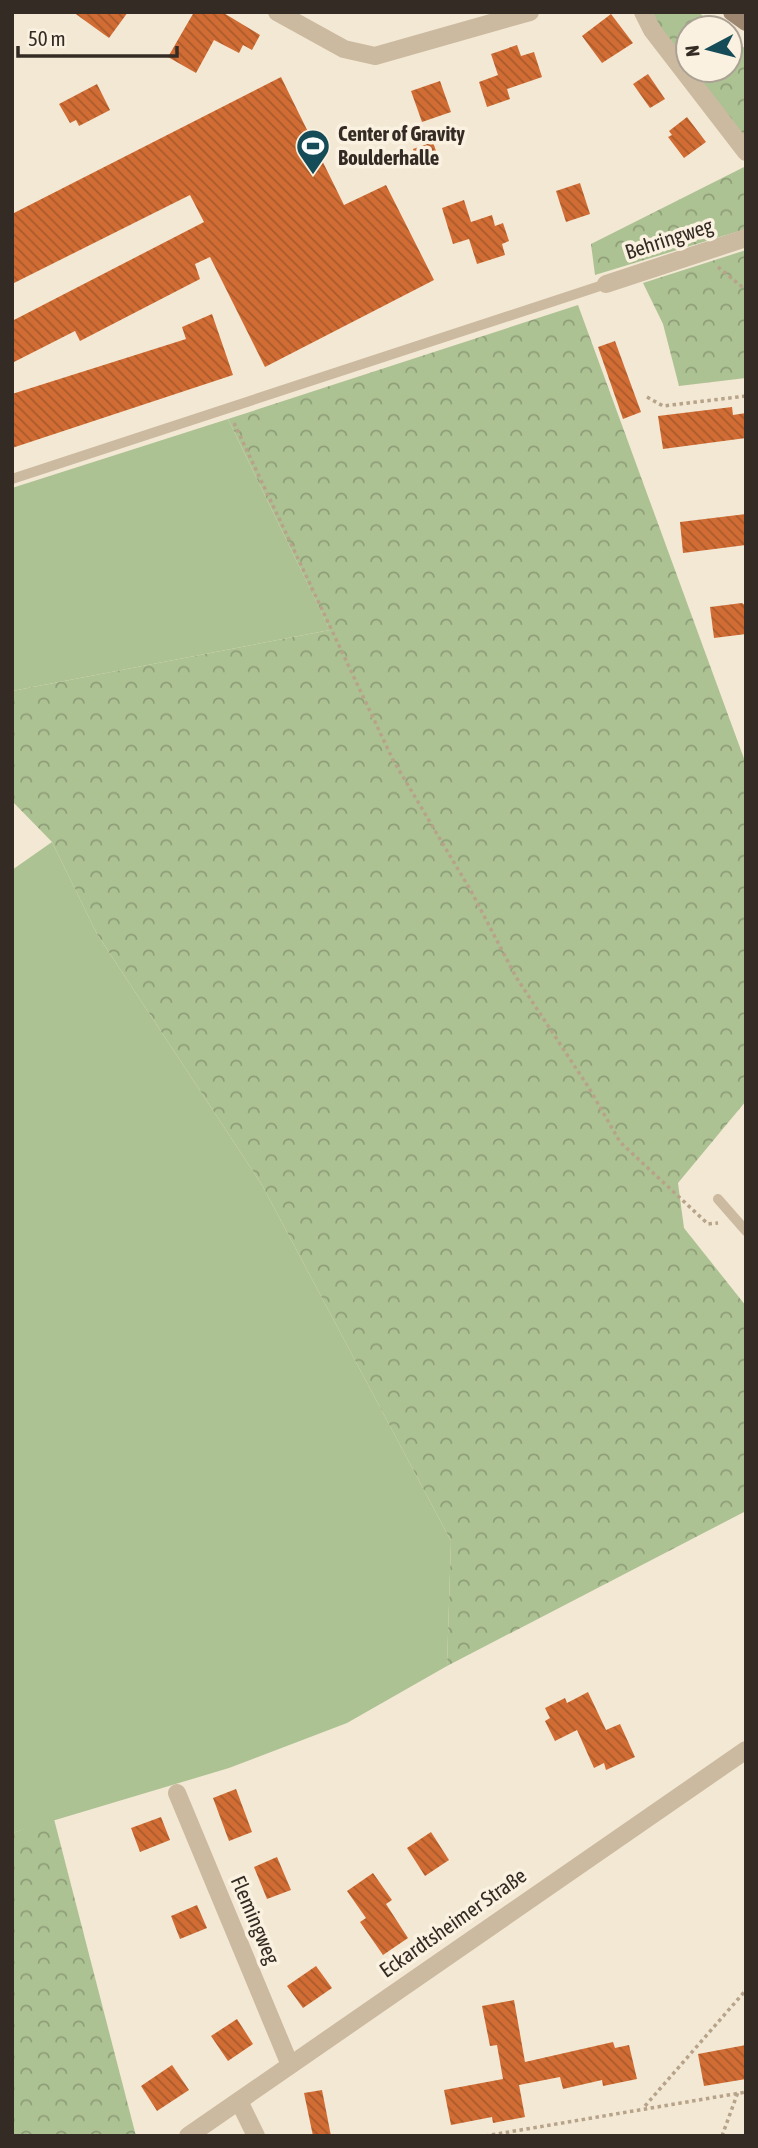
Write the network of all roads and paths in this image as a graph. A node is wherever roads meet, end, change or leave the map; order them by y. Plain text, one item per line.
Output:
1 (277, 12) edge
2 (530, 12) edge
3 (643, 12) edge
4 (732, 12) edge
5 (746, 22) edge
6 (746, 152) edge
7 (746, 238) edge
8 (711, 249) junction
9 (606, 284) joint
10 (746, 290) edge
11 (746, 396) edge
12 (647, 397) dead end
13 (227, 408) junction
14 (12, 479) edge
15 (718, 1199) dead end
16 (737, 1221) junction
17 (746, 1231) edge
18 (746, 1750) edge
19 (177, 1793) dead end
20 (746, 1990) edge
21 (290, 2065) junction
22 (738, 2092) junction
23 (746, 2092) edge
24 (239, 2101) junction
25 (644, 2107) junction
26 (188, 2136) edge
27 (256, 2136) edge
28 (485, 2136) edge
29 (722, 2136) edge

1 - 2 street
3 - 6 street
4 - 5 main road
7 - 8 street, Behringweg
8 - 9 street, Behringweg
8 - 10 path
9 - 13 lane
11 - 12 path
13 - 14 lane
13 - 16 path
15 - 16 lane
16 - 17 lane
18 - 21 street, Eckardtsheimer Straße
19 - 21 street, Flemingweg
20 - 25 path
21 - 24 street, Eckardtsheimer Straße
22 - 23 path
22 - 25 path
22 - 29 path
24 - 26 street, Eckardtsheimer Straße
24 - 27 street
25 - 28 path

